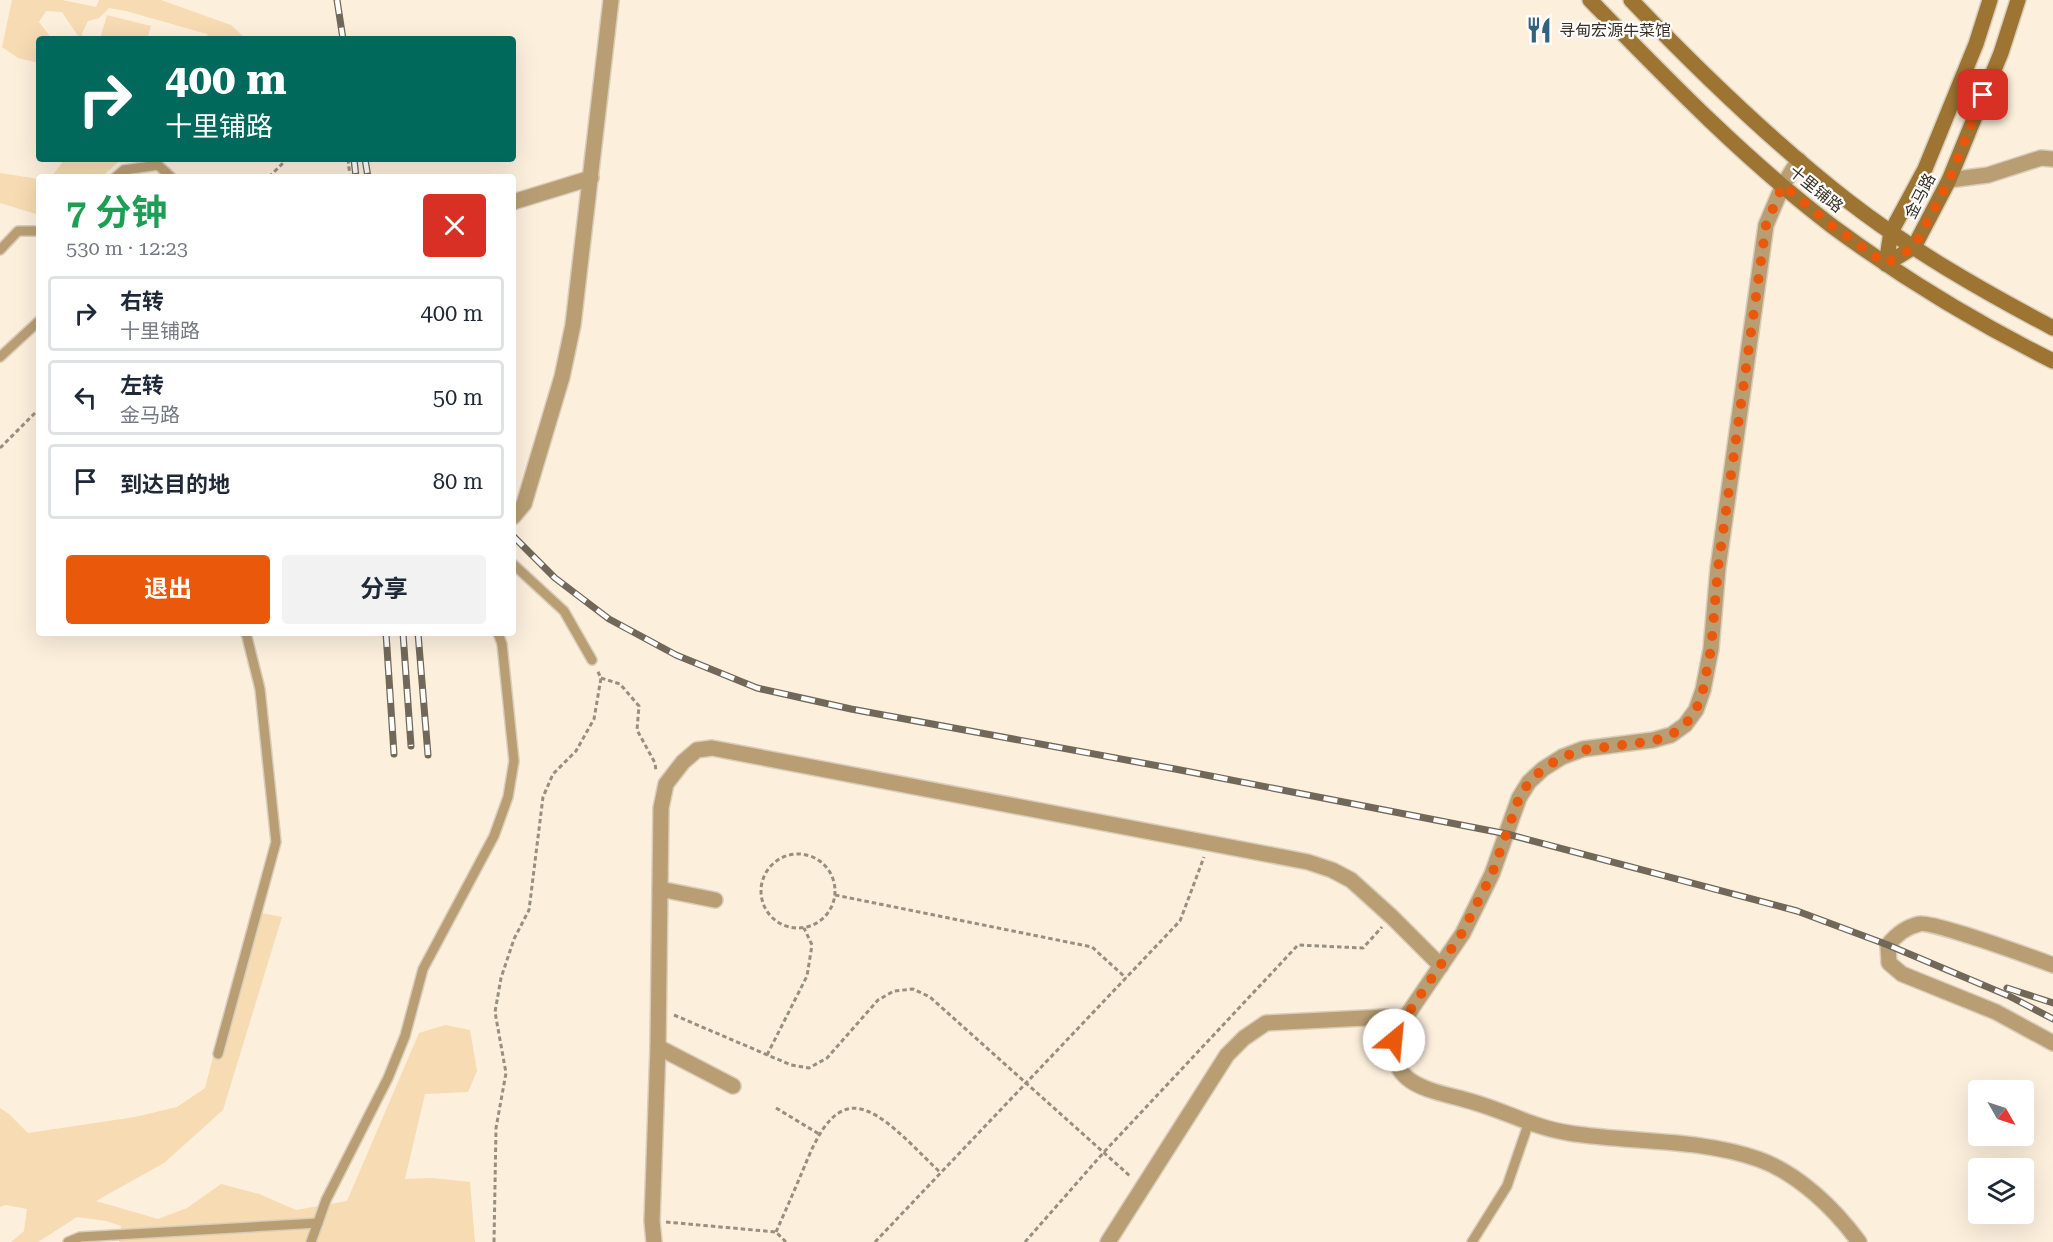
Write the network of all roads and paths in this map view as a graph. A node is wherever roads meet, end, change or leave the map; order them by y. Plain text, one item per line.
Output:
1 (611, 0) edge
2 (1590, 0) edge
3 (1630, 0) edge
4 (1990, 0) edge
5 (2018, 0) edge
6 (2053, 159) edge
7 (1799, 160) junction
8 (283, 162) edge
9 (119, 174) edge
10 (168, 174) edge
11 (272, 174) edge
12 (591, 178) junction
13 (1949, 180) junction
14 (1783, 185) junction
15 (516, 201) edge
16 (36, 231) edge
17 (1892, 232) junction
18 (1914, 247) junction
19 (0, 250) edge
20 (1886, 264) junction
21 (36, 324) edge
22 (2053, 328) edge
23 (0, 357) edge
24 (2053, 361) edge
25 (36, 412) edge
26 (0, 448) edge
27 (516, 513) edge
28 (516, 567) edge
29 (247, 636) edge
30 (499, 636) edge
31 (592, 660) joint
32 (601, 678) junction
33 (666, 784) junction
34 (1209, 844) junction
35 (660, 889) junction
36 (835, 895) junction
37 (715, 900) dead end
38 (1392, 917) junction
39 (804, 928) junction
40 (2053, 965) edge
41 (1441, 966) junction
42 (1126, 978) junction
43 (658, 1008) junction
44 (1404, 1019) junction
45 (2053, 1043) edge
46 (658, 1047) junction
47 (218, 1054) dead end
48 (766, 1055) junction
49 (1026, 1083) junction
50 (733, 1086) dead end
51 (776, 1108) dead end
52 (1529, 1122) junction
53 (819, 1134) junction
54 (1104, 1152) junction
55 (941, 1173) junction
56 (1143, 1189) junction
57 (652, 1221) junction
58 (318, 1223) junction
59 (776, 1232) junction
60 (68, 1242) edge
61 (311, 1242) edge
62 (494, 1242) edge
63 (654, 1242) edge
64 (786, 1242) edge
65 (875, 1242) edge
66 (1025, 1242) edge
67 (1108, 1242) edge
68 (1472, 1242) edge
69 (1859, 1242) edge

1 - 12 street
2 - 14 main road, 十里铺路
3 - 7 main road, 十里铺路
4 - 17 main road, 金马路
5 - 13 main road, 金马路
6 - 13 street
7 - 14 street
7 - 17 main road, 十里铺路
8 - 11 path
9 - 10 lane
12 - 15 street
12 - 27 street
13 - 18 main road, 金马路
14 - 20 main road, 十里铺路
14 - 41 street
16 - 19 lane
17 - 18 main road, 十里铺路
17 - 20 main road, 金马路
18 - 20 main road
18 - 22 main road, 十里铺路
20 - 24 main road, 十里铺路
21 - 23 lane
25 - 26 path
28 - 31 lane
29 - 47 lane
30 - 58 lane
31 - 32 path
32 - 33 path
32 - 62 path
33 - 34 street
33 - 35 street
34 - 38 street
34 - 42 path
35 - 37 street
35 - 43 street
36 - 39 path
36 - 39 path
36 - 42 path
38 - 41 street
38 - 54 path
39 - 48 path
40 - 45 street
41 - 44 street
42 - 49 path
43 - 46 street
43 - 48 path
44 - 52 street
44 - 56 street
46 - 50 street
46 - 57 street
48 - 49 path
49 - 54 path
49 - 55 path
51 - 53 path
52 - 68 lane
52 - 69 street
53 - 55 path
53 - 59 path
54 - 56 path
54 - 66 path
55 - 65 path
56 - 67 street
57 - 59 path
57 - 63 street
58 - 60 lane
58 - 61 lane
59 - 64 path

